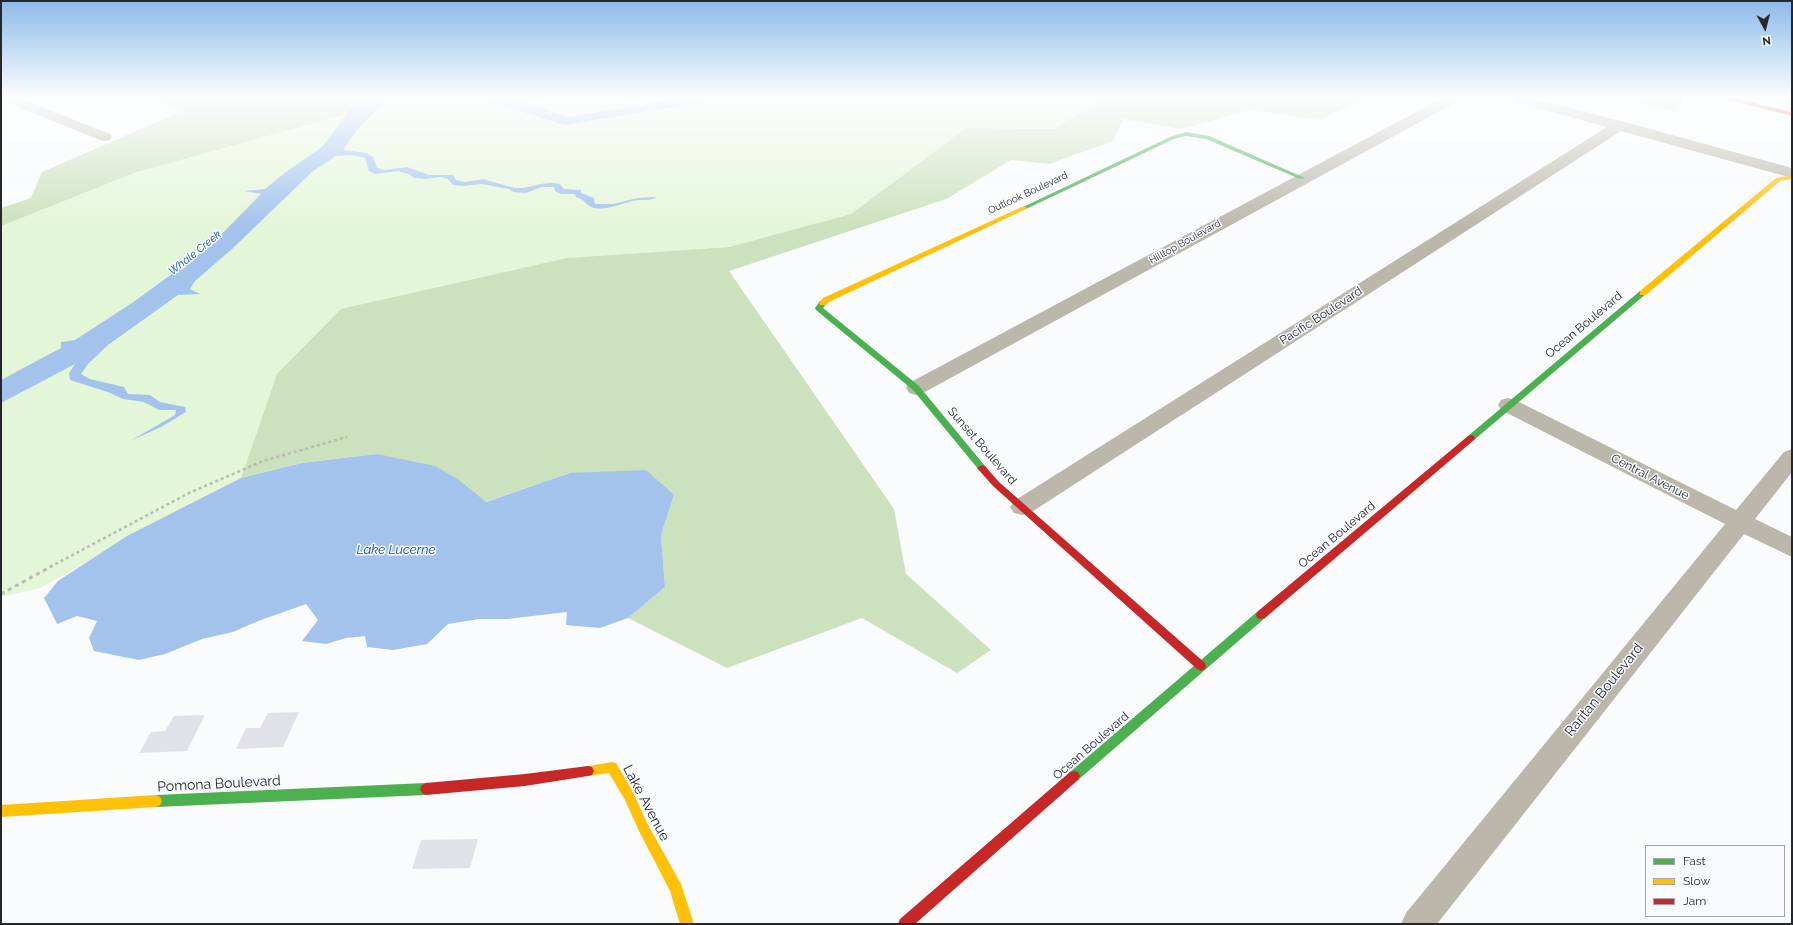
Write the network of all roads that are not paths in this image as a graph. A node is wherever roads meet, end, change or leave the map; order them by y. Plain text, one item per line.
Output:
1 (1167, 140) edge
2 (1214, 140) edge
3 (1373, 140) edge
4 (1598, 140) edge
5 (1672, 140) edge
6 (1792, 173) edge
7 (1792, 177) edge
8 (1302, 178) junction
9 (883, 273) joint
10 (916, 388) junction
11 (1508, 405) junction
12 (1792, 457) edge
13 (1022, 507) junction
14 (1739, 522) junction
15 (1792, 548) edge
16 (1201, 666) junction
17 (438, 788) joint
18 (1, 811) edge
19 (687, 924) edge
20 (905, 924) edge
21 (1417, 924) edge

1 - 9 main road, Outlook Boulevard
2 - 8 main road, Outlook Boulevard
3 - 8 street, Hilltop Boulevard
4 - 13 street, Pacific Boulevard
5 - 6 street
7 - 11 main road, Ocean Boulevard
8 - 10 street, Hilltop Boulevard
9 - 10 main road, Sunset Boulevard
10 - 13 main road, Sunset Boulevard
11 - 14 street, Central Avenue
11 - 16 main road, Ocean Boulevard
12 - 14 street, Raritan Boulevard
13 - 16 main road, Sunset Boulevard
14 - 15 street, Central Avenue
14 - 21 street, Raritan Boulevard
16 - 20 main road, Ocean Boulevard
17 - 18 main road, Pomona Boulevard
17 - 19 main road, Lake Avenue

